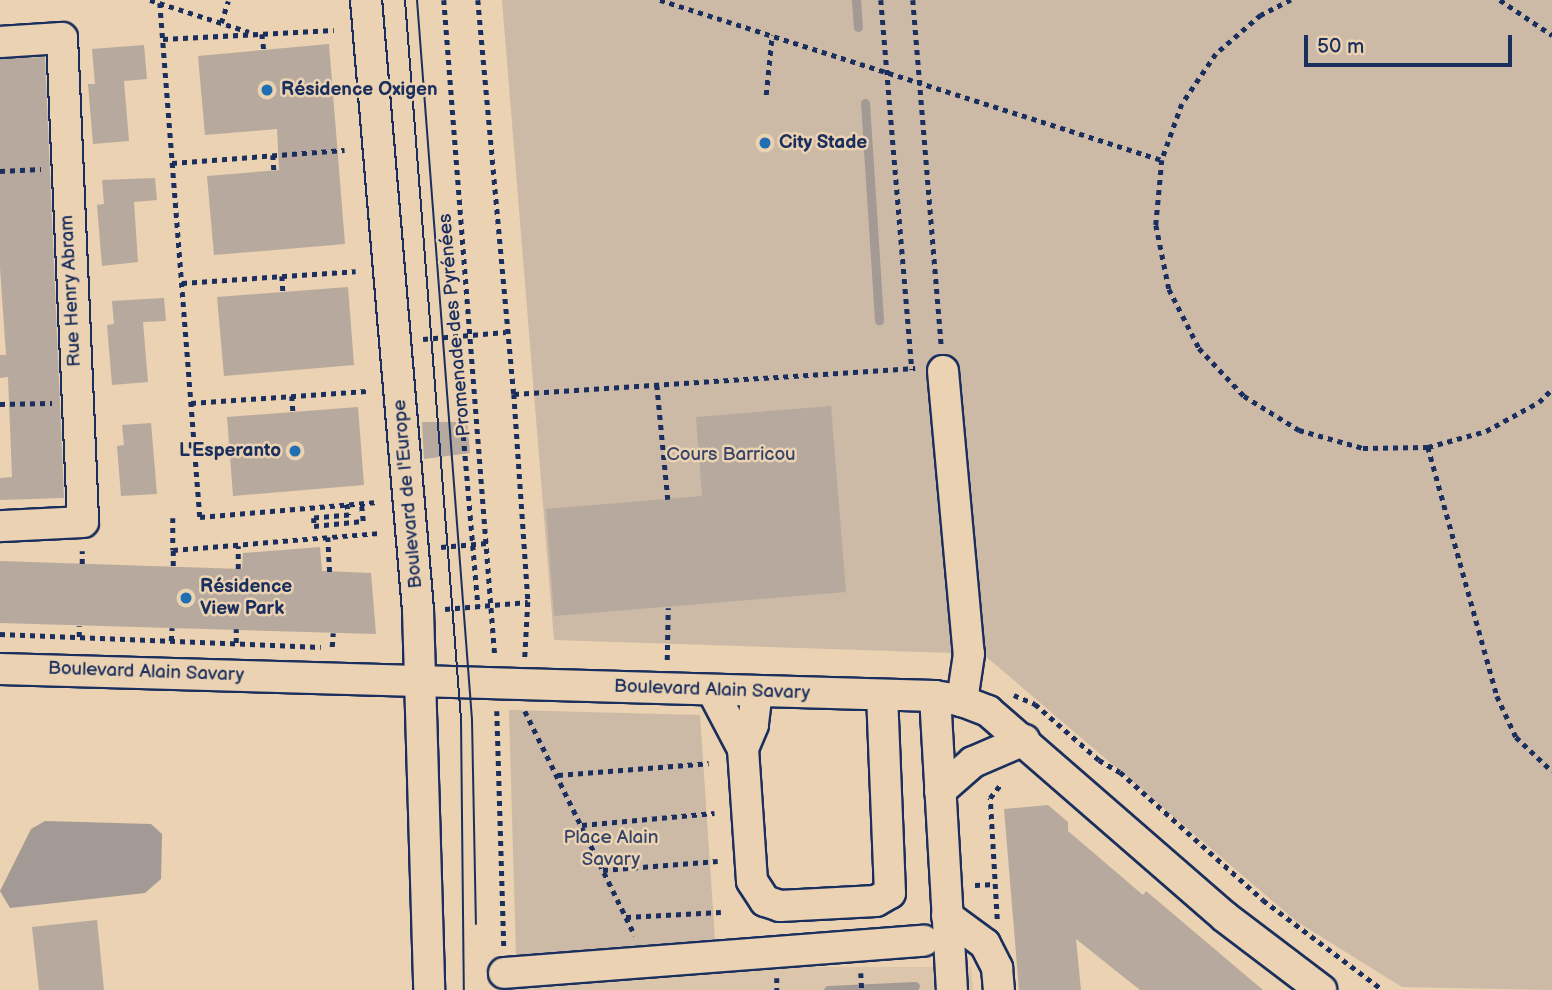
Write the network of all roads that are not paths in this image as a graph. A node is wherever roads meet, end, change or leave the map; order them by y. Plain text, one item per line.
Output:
1 (366, 0) edge
2 (0, 42) edge
3 (943, 369) road end
4 (0, 526) edge
5 (0, 669) edge
6 (422, 681) junction
7 (712, 690) junction
8 (757, 691) junction
9 (883, 695) junction
10 (948, 699) junction
11 (1033, 747) junction
12 (743, 749) junction
13 (940, 791) junction
14 (947, 916) junction
15 (924, 941) dead end
16 (504, 973) road end
17 (429, 990) edge
18 (952, 990) edge
19 (999, 990) edge
20 (1321, 990) edge

1 - 6 street, Boulevard de l'Europe
2 - 4 street, Rue Henry Abram
3 - 10 street
5 - 6 street, Boulevard Alain Savary
6 - 7 street, Boulevard Alain Savary
6 - 17 street, Boulevard de l'Europe
7 - 8 street, Boulevard Alain Savary
7 - 12 street
8 - 9 street, Boulevard Alain Savary
8 - 12 street
9 - 10 street, Boulevard Alain Savary
9 - 12 street
10 - 11 street, Boulevard Alain Savary
10 - 13 street
11 - 13 street
11 - 20 street, Boulevard Alain Savary
13 - 14 street
14 - 18 street
14 - 19 street
15 - 16 street

